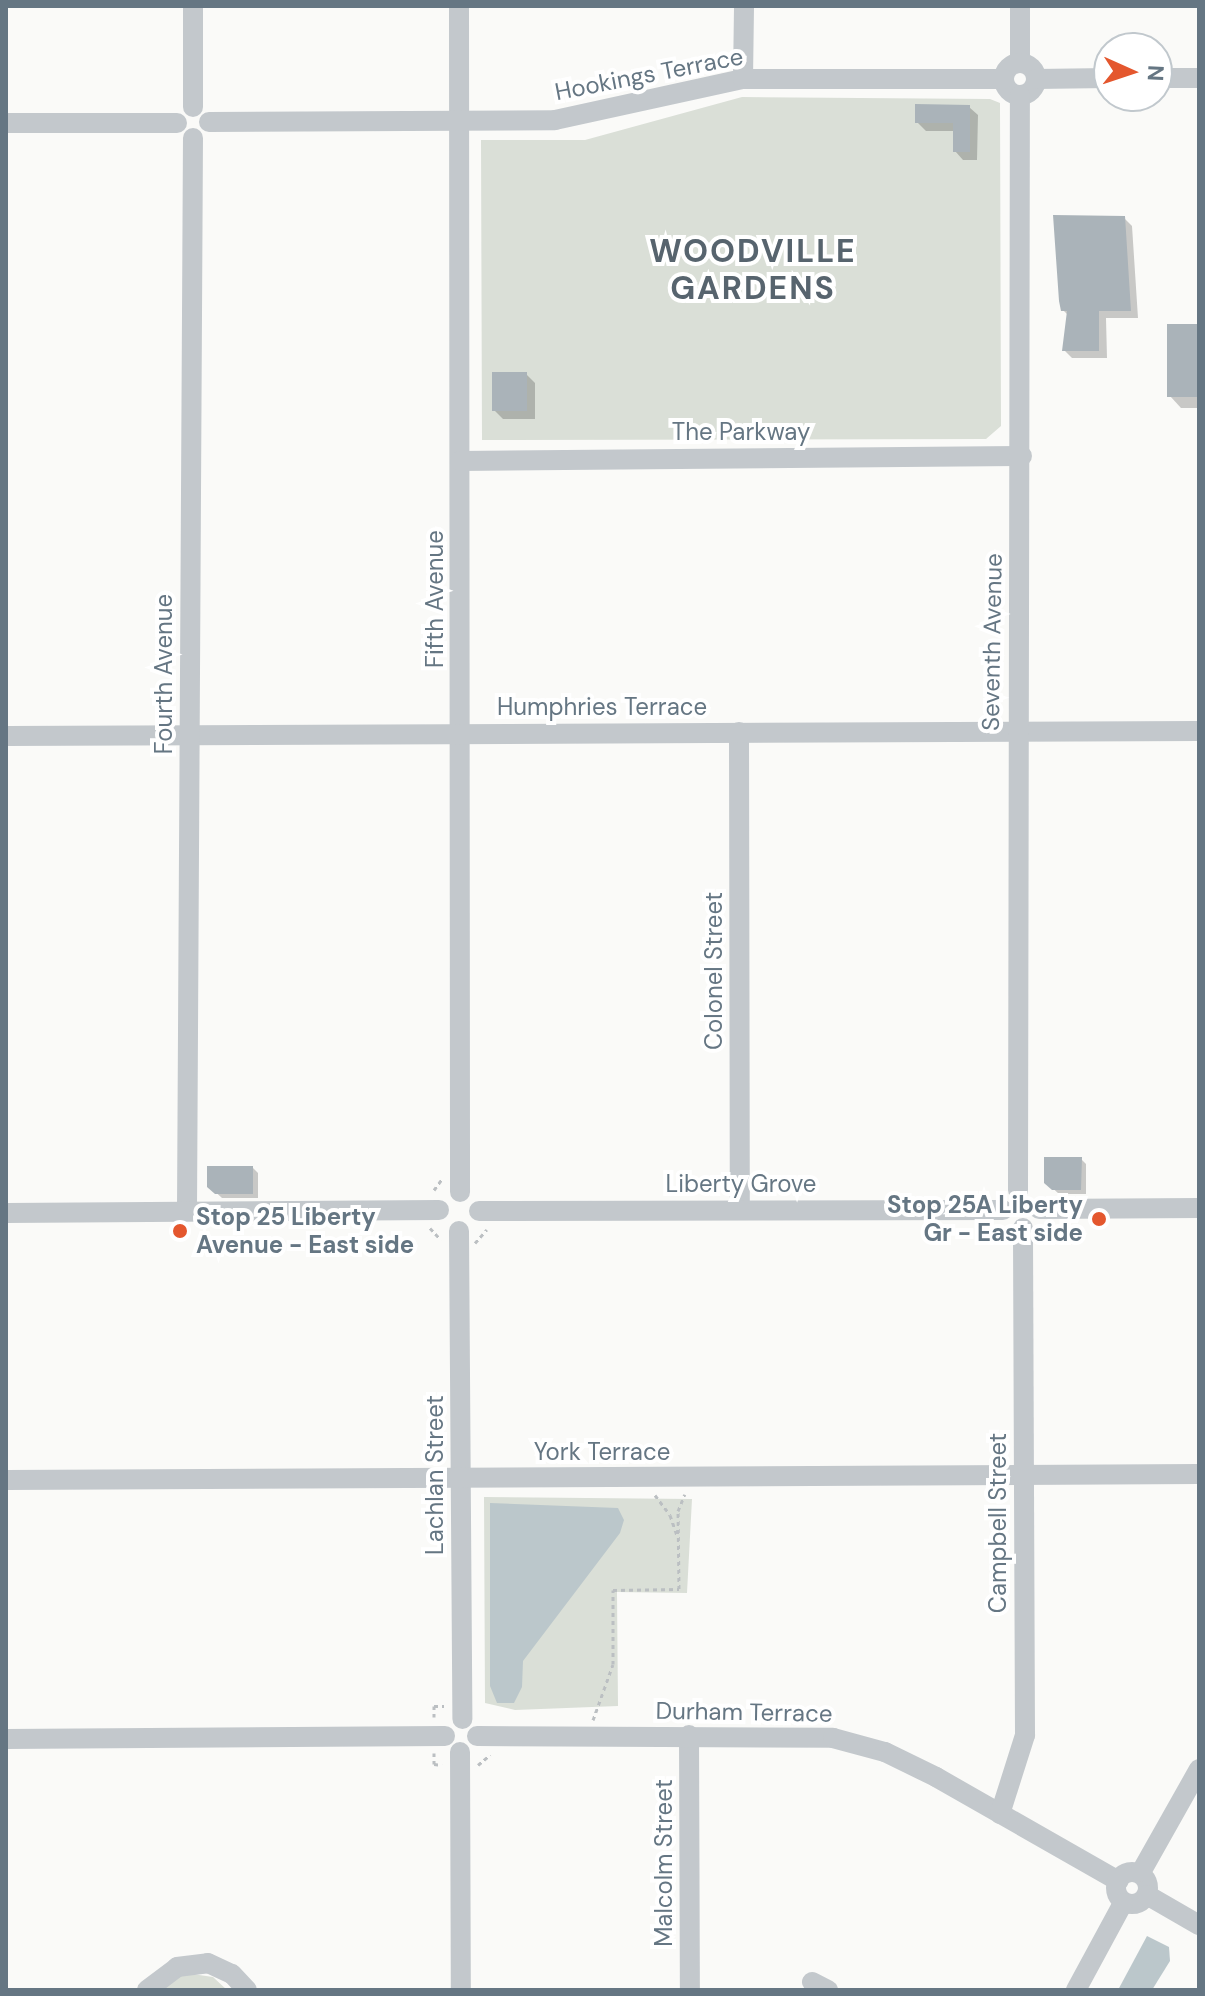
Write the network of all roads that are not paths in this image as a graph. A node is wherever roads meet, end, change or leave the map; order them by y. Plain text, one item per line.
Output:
1 (193, 6) edge
2 (459, 6) edge
3 (744, 6) edge
4 (1020, 6) edge
5 (1020, 63) junction
6 (1093, 78) edge
7 (1173, 78) edge
8 (1199, 78) edge
9 (743, 79) junction
10 (1004, 79) junction
11 (1036, 79) junction
12 (1020, 95) junction
13 (193, 107) junction
14 (209, 122) junction
15 (459, 122) junction
16 (6, 123) edge
17 (177, 123) junction
18 (193, 138) junction
19 (1022, 456) junction
20 (460, 461) junction
21 (1199, 731) edge
22 (739, 732) junction
23 (1016, 732) junction
24 (461, 734) junction
25 (6, 736) edge
26 (189, 736) junction
27 (1018, 1190) junction
28 (460, 1192) junction
29 (1199, 1208) edge
30 (740, 1209) junction
31 (1039, 1209) junction
32 (187, 1210) junction
33 (439, 1210) junction
34 (1003, 1210) junction
35 (479, 1211) junction
36 (6, 1213) edge
37 (1023, 1228) junction
38 (459, 1231) junction
39 (1199, 1474) edge
40 (1024, 1475) junction
41 (462, 1479) junction
42 (6, 1480) edge
43 (462, 1719) junction
44 (689, 1735) junction
45 (445, 1736) junction
46 (477, 1736) junction
47 (6, 1739) edge
48 (460, 1752) junction
49 (1199, 1769) edge
50 (1000, 1814) junction
51 (1141, 1872) junction
52 (1118, 1881) junction
53 (1147, 1895) junction
54 (1123, 1903) junction
55 (1199, 1925) edge
56 (147, 1990) edge
57 (247, 1990) edge
58 (461, 1990) edge
59 (690, 1990) edge
60 (1076, 1990) edge

1 - 13 street
2 - 15 street, Fifth Avenue
3 - 9 street
4 - 5 street
5 - 10 street
5 - 11 street
6 - 11 street
7 - 8 street
9 - 10 street, Hookings Terrace
9 - 15 street, Hookings Terrace
10 - 12 street
11 - 12 street
12 - 19 street, Seventh Avenue
13 - 14 street
13 - 17 street
14 - 15 street, Hookings Terrace
14 - 18 street
15 - 20 street, Fifth Avenue
16 - 17 street
17 - 18 street
18 - 26 street, Fourth Avenue
19 - 20 street, The Parkway
19 - 23 street, Seventh Avenue
20 - 24 street, Fifth Avenue
21 - 23 street, Humphries Terrace
22 - 23 street, Humphries Terrace
22 - 24 street, Humphries Terrace
22 - 30 street, Colonel Street
23 - 27 street, Seventh Avenue
24 - 26 street, Humphries Terrace
24 - 28 street, Fifth Avenue
25 - 26 street, Humphries Terrace
26 - 32 street, Fourth Avenue
27 - 31 street
27 - 34 street
28 - 33 street
28 - 35 street
29 - 31 street
30 - 34 street, Liberty Grove
30 - 35 street, Liberty Grove
31 - 37 street
32 - 33 street
32 - 36 street
33 - 38 street
34 - 37 street
35 - 38 street
37 - 40 street, Campbell Street
38 - 41 street, Lachlan Street
39 - 40 street, York Terrace
40 - 41 street, York Terrace
40 - 50 street, Campbell Street
41 - 42 street, York Terrace
41 - 43 street, Lachlan Street
43 - 45 street
43 - 46 street
44 - 46 street, Durham Terrace
44 - 50 street, Durham Terrace
44 - 59 street, Malcolm Street
45 - 47 street
45 - 48 street
46 - 48 street
48 - 58 street
49 - 51 street
50 - 52 street, Durham Terrace
51 - 52 street
51 - 53 street
52 - 54 street
53 - 54 street
53 - 55 street
54 - 60 street
56 - 57 street

